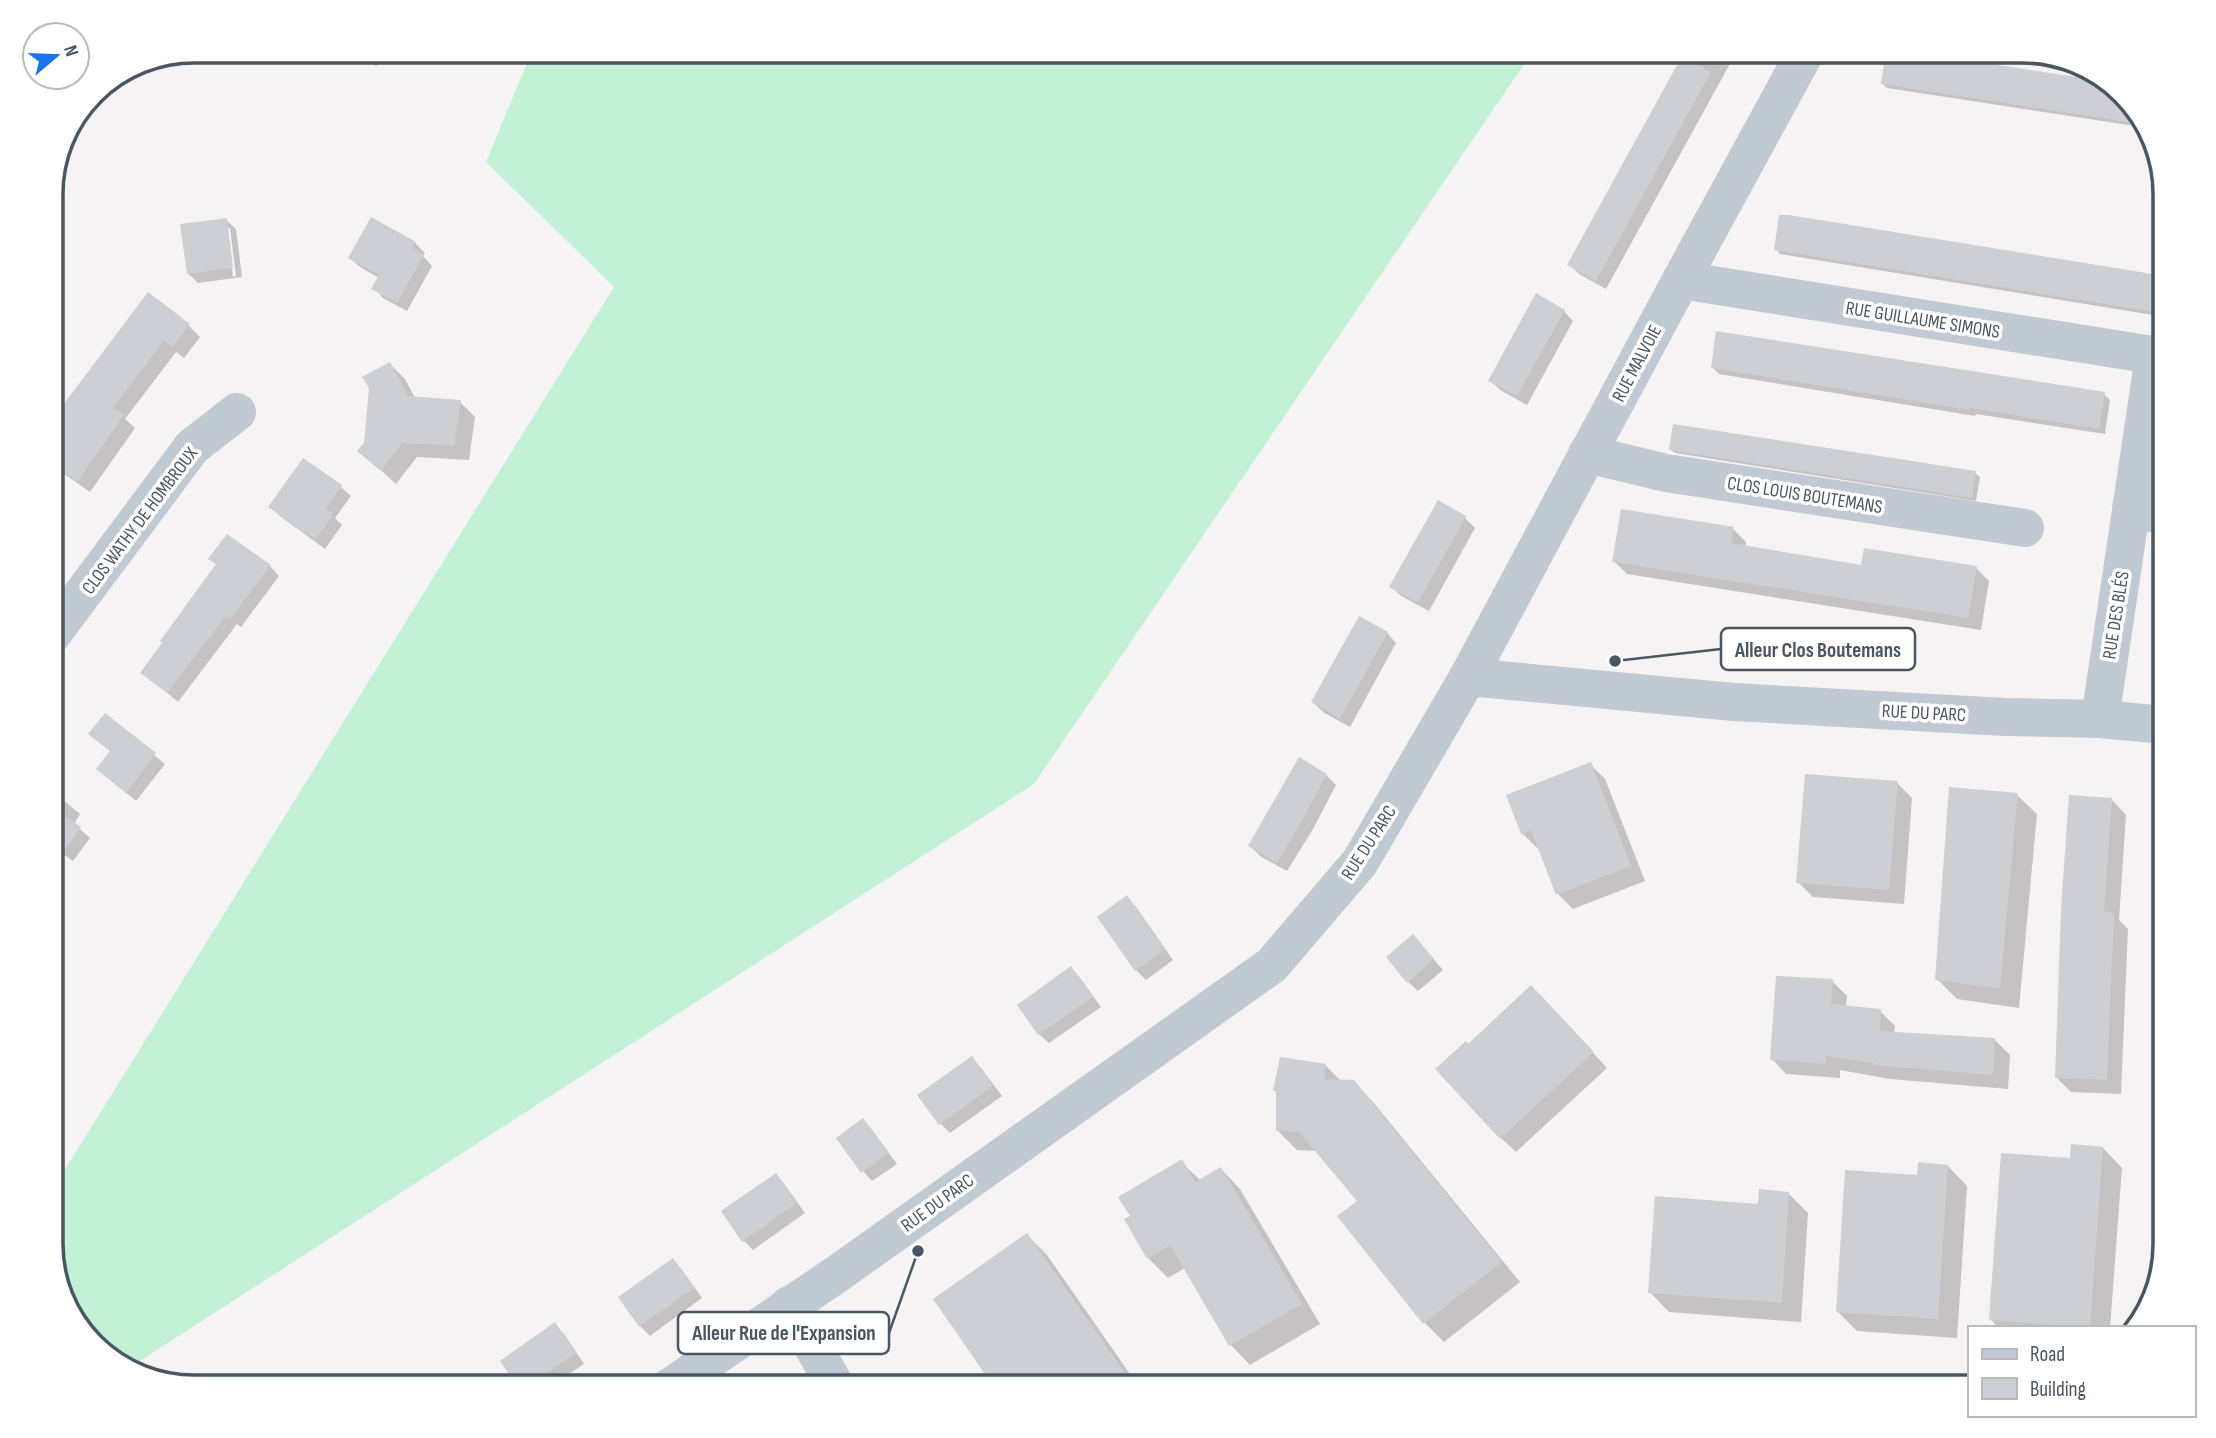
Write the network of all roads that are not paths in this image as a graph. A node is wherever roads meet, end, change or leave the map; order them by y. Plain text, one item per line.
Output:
1 (1799, 63) edge
2 (1681, 279) junction
3 (2153, 356) edge
4 (237, 412) dead end
5 (2153, 448) edge
6 (1587, 454) junction
7 (2148, 513) edge
8 (2025, 528) dead end
9 (63, 620) edge
10 (1468, 677) junction
11 (2100, 719) junction
12 (2153, 723) edge
13 (789, 1305) junction
14 (687, 1375) edge
15 (829, 1375) edge

1 - 2 street, RUE MALVOIE
2 - 3 street, RUE GUILLAUME SIMONS
2 - 6 street, RUE MALVOIE
4 - 9 street, CLOS WATHY DE HOMBROUX
5 - 7 street, RUE DES BLÉS
6 - 8 street, CLOS LOUIS BOUTEMANS
6 - 10 street, RUE MALVOIE
7 - 11 street, RUE DES BLÉS
10 - 11 street, RUE DU PARC
10 - 13 street, RUE DU PARC
11 - 12 street, RUE DU PARC
13 - 14 street, RUE DU PARC
13 - 15 street

